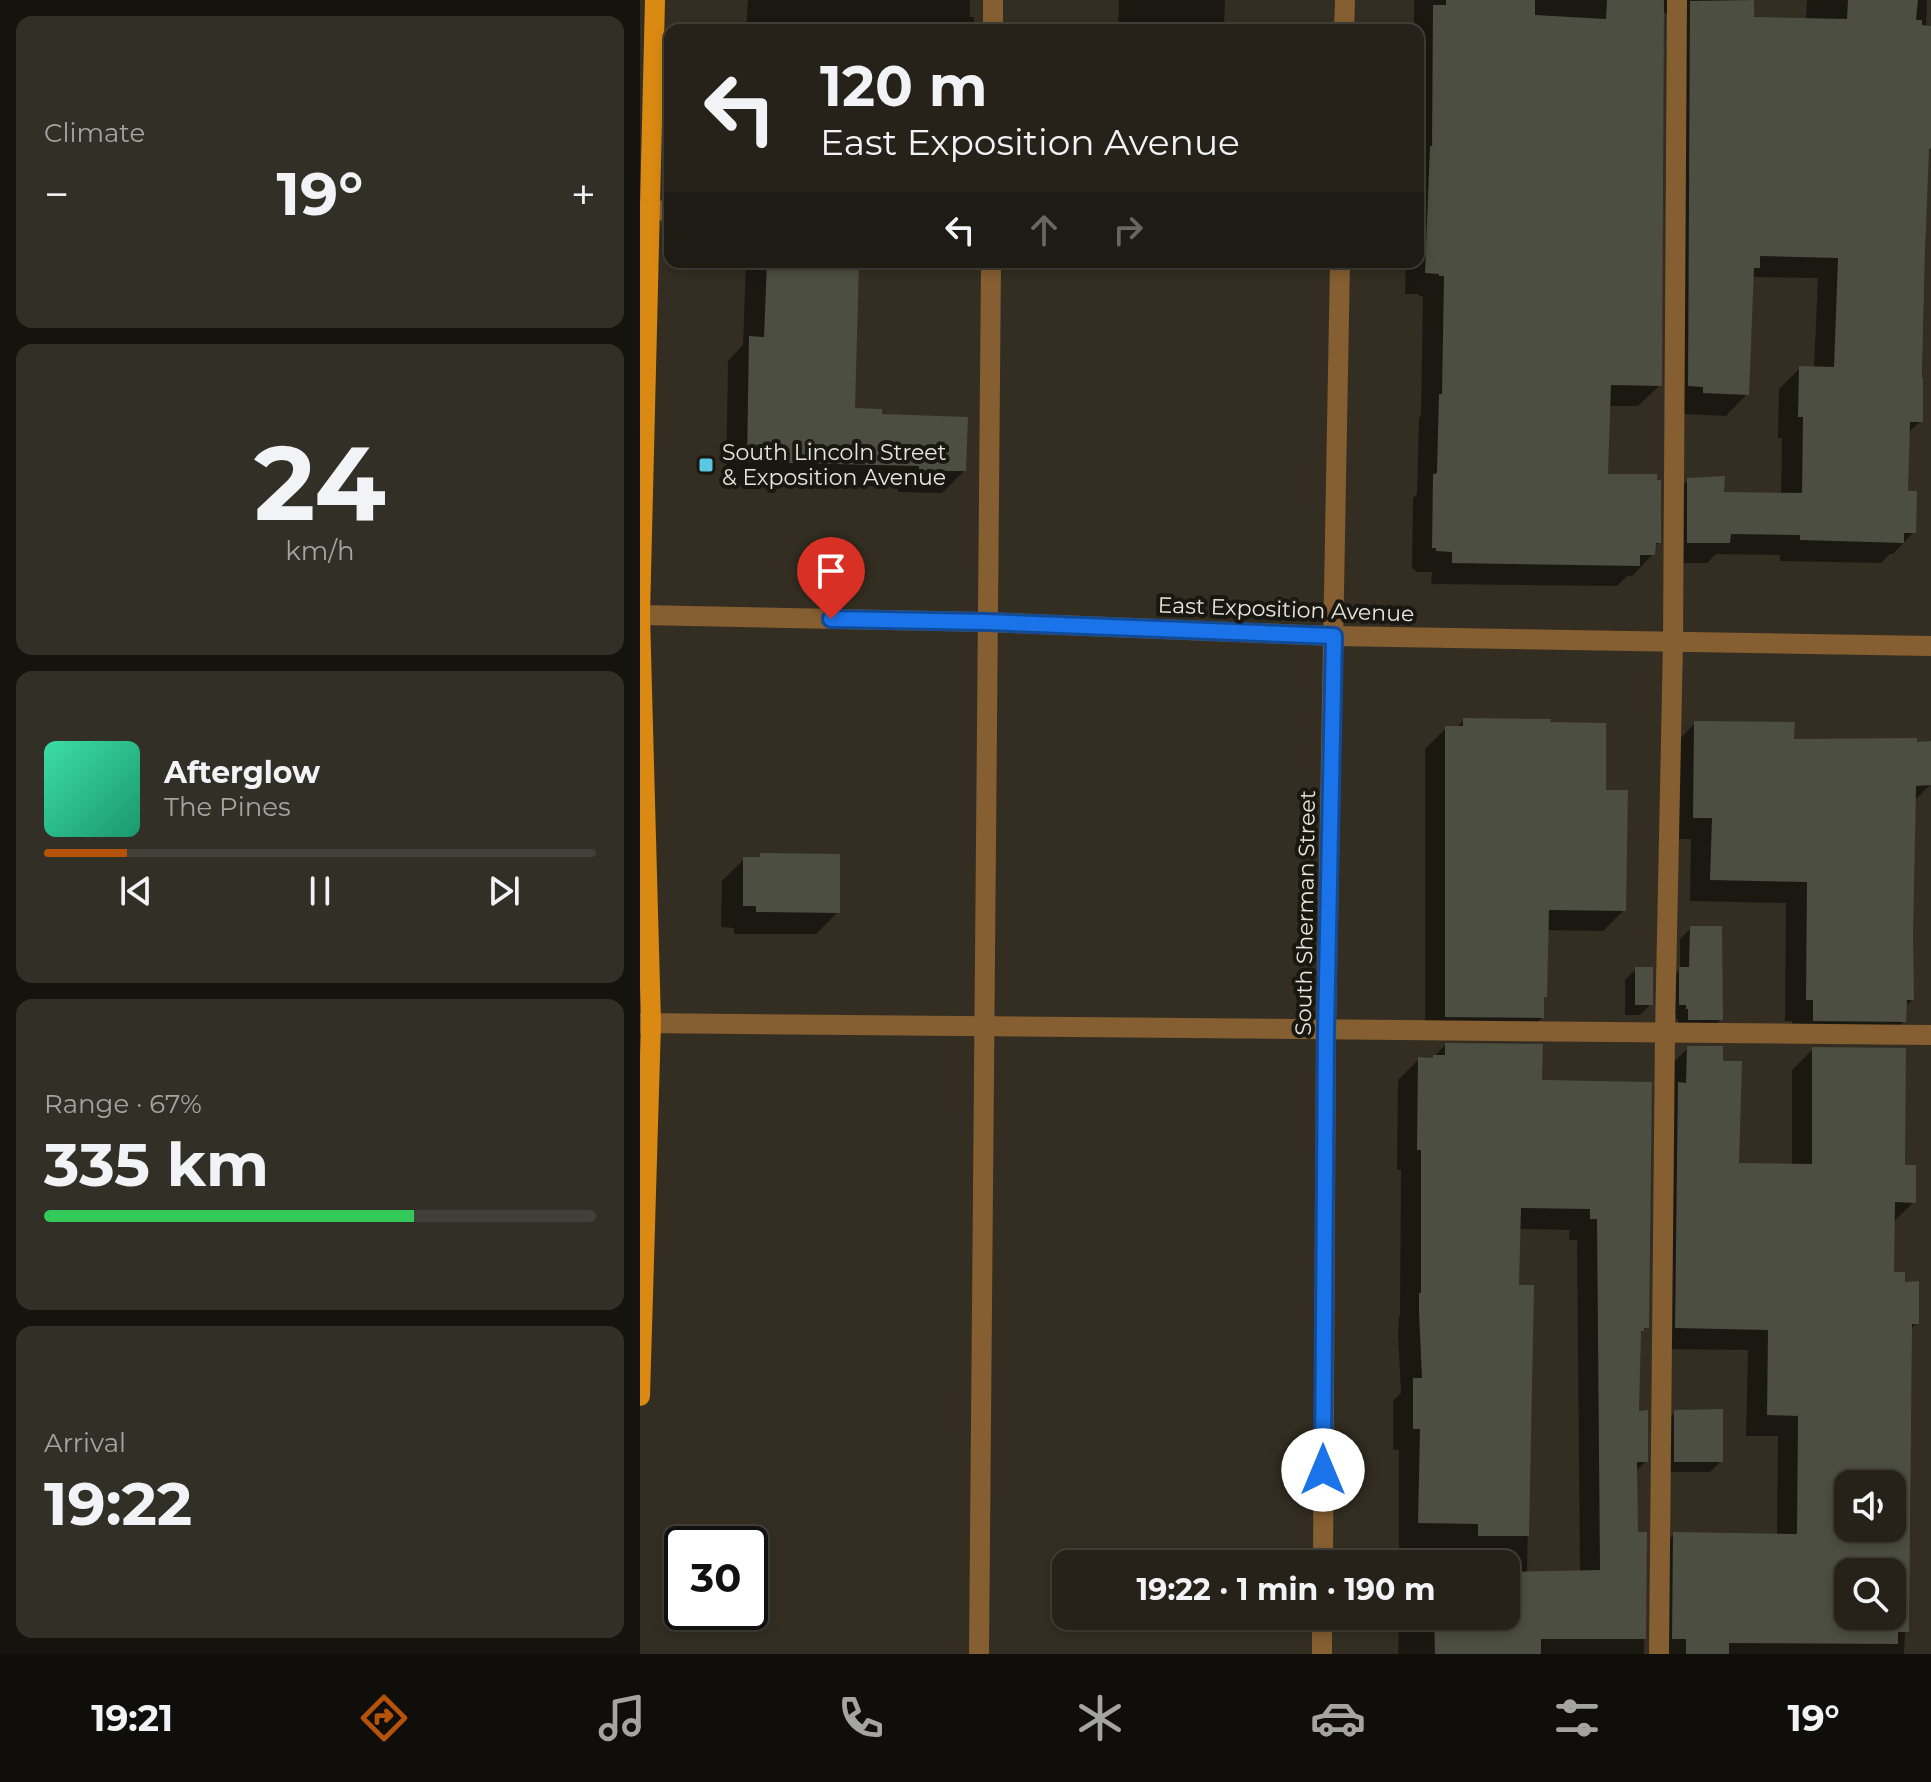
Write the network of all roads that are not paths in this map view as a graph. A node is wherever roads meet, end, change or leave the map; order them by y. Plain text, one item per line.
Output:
1 (655, 0) edge
2 (993, 0) edge
3 (1345, 0) edge
4 (1677, 0) edge
5 (993, 24) edge
6 (1344, 24) edge
7 (660, 211) edge
8 (991, 268) edge
9 (1340, 268) edge
10 (640, 615) edge
11 (987, 622) junction
12 (1334, 636) junction
13 (1673, 642) junction
14 (1931, 646) edge
15 (645, 1023) edge
16 (984, 1027) junction
17 (1326, 1031) junction
18 (1665, 1033) junction
19 (1931, 1035) edge
20 (640, 1396) edge
21 (1323, 1550) edge
22 (1322, 1630) edge
23 (979, 1654) edge
24 (1322, 1654) edge
25 (1659, 1654) edge

1 - 7 main road
2 - 5 street
3 - 6 street
4 - 13 street
7 - 10 main road
8 - 11 street
9 - 12 street, South Sherman Street
10 - 11 street, East Exposition Avenue
10 - 15 main road
11 - 12 street, East Exposition Avenue
11 - 16 street
12 - 13 street, East Exposition Avenue
12 - 17 street, South Sherman Street
13 - 14 street, East Exposition Avenue
13 - 18 street
15 - 16 street
15 - 20 main road
16 - 17 street
16 - 23 street
17 - 18 street
17 - 21 street, South Sherman Street
18 - 19 street
18 - 25 street
22 - 24 street

